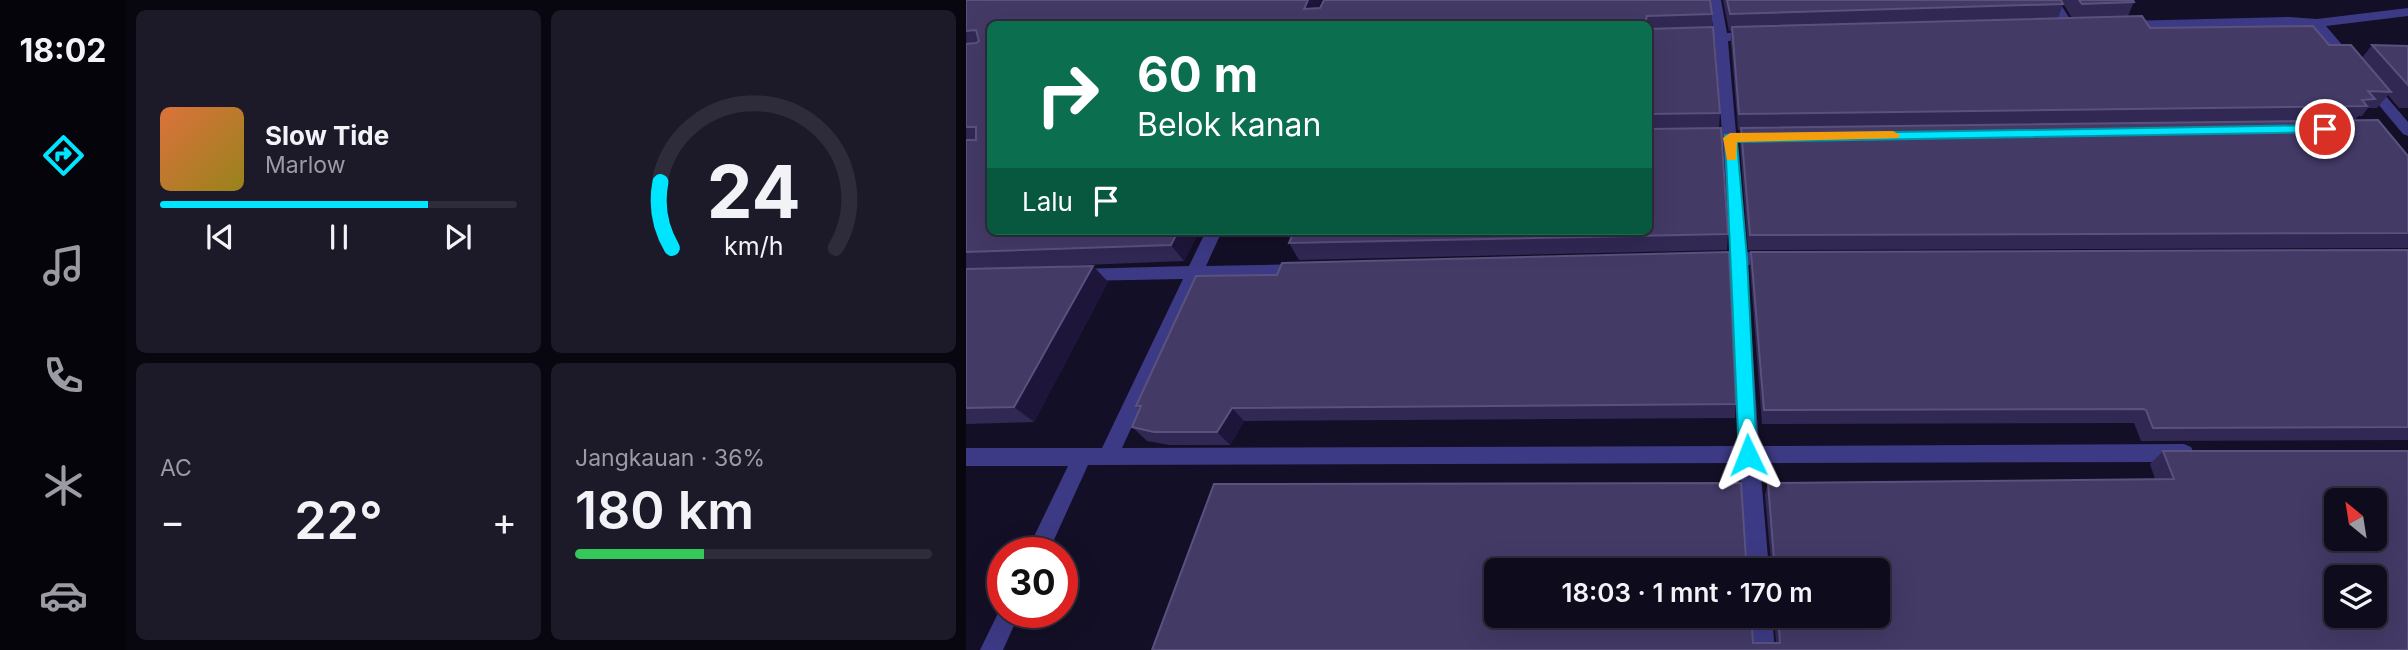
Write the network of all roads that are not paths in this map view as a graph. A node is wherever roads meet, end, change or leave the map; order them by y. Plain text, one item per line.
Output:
1 (1715, 0) edge
2 (2052, 0) edge
3 (2408, 12) edge
4 (2317, 23) junction
5 (2110, 26) edge
6 (2069, 27) edge
7 (1764, 36) edge
8 (1723, 38) junction
9 (1652, 40) edge
10 (2402, 129) edge
11 (1785, 137) edge
12 (1730, 138) junction
13 (1652, 139) edge
14 (1212, 235) edge
15 (1740, 258) junction
16 (1796, 258) edge
17 (1685, 260) edge
18 (1317, 270) edge
19 (1194, 273) junction
20 (1060, 275) edge
21 (2202, 453) edge
22 (1748, 455) junction
23 (1082, 456) junction
24 (1108, 456) junction
25 (966, 457) edge
26 (1044, 537) edge
27 (1757, 558) edge
28 (1001, 628) edge
29 (1763, 628) edge
30 (991, 650) edge
31 (1764, 650) edge

1 - 8 street
2 - 6 street
3 - 4 street
4 - 5 street
4 - 10 street
7 - 8 street
8 - 9 street
8 - 12 street
11 - 12 street
12 - 13 street
12 - 15 street
14 - 19 street
15 - 16 street
15 - 17 street
15 - 22 street
18 - 19 street
19 - 20 street
19 - 24 street
21 - 22 street
22 - 24 street
22 - 27 street
23 - 24 street
23 - 25 street
23 - 26 street
28 - 30 street
29 - 31 street

